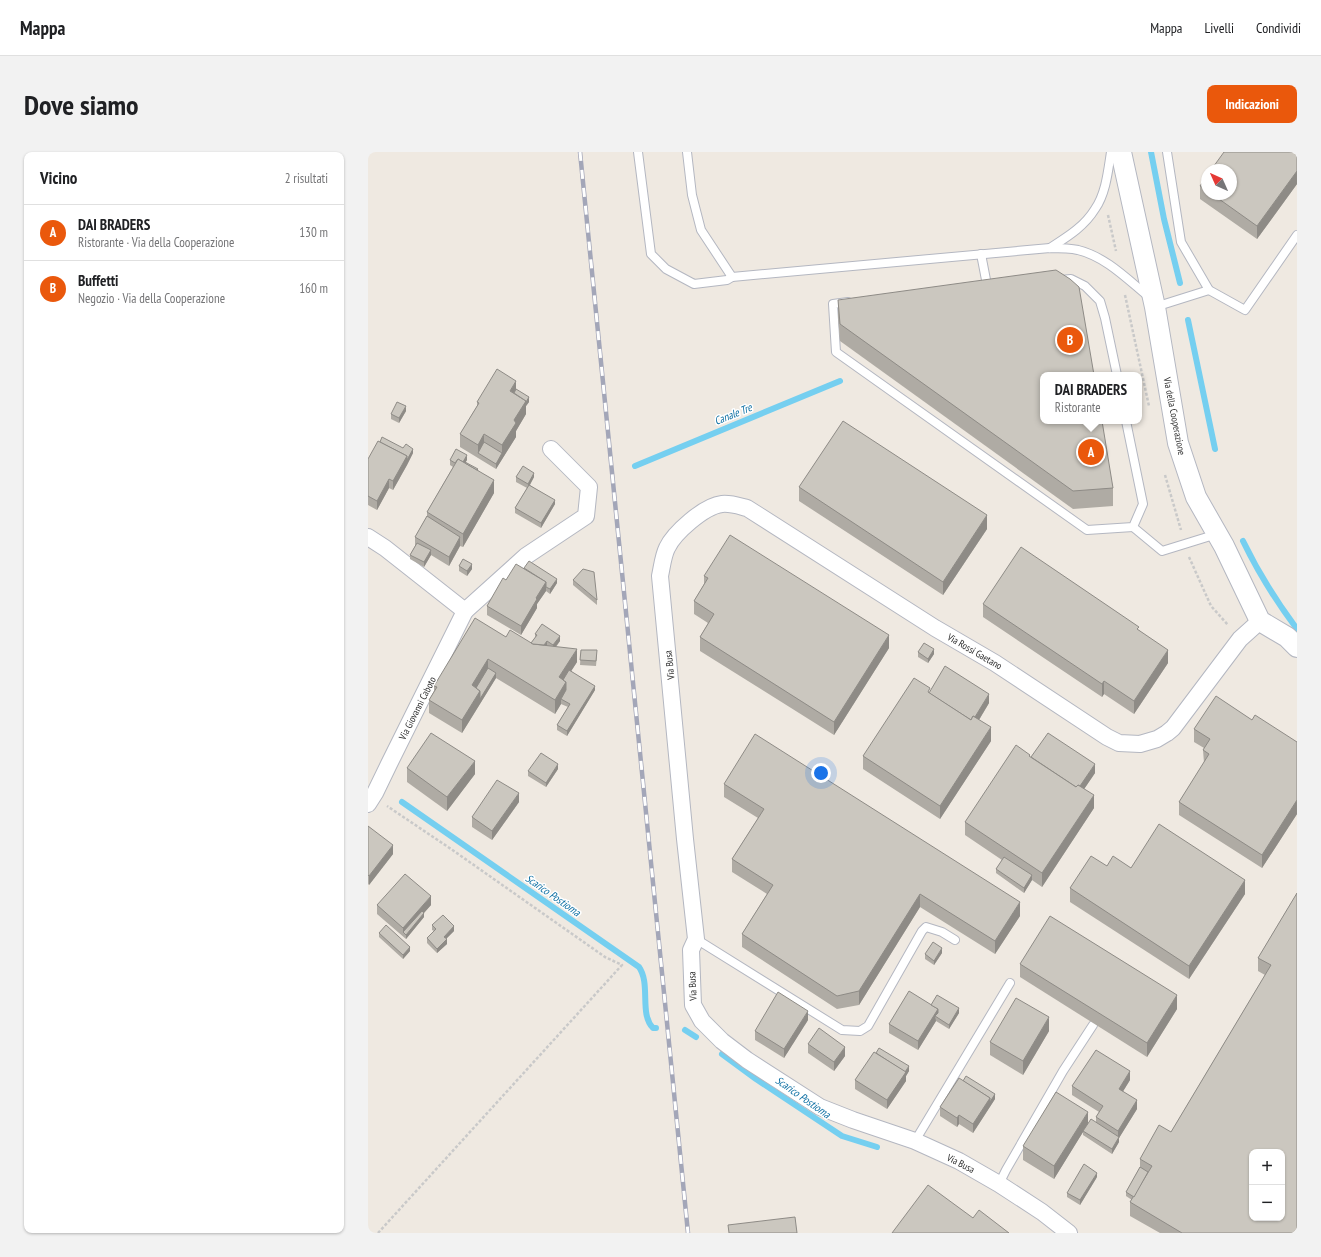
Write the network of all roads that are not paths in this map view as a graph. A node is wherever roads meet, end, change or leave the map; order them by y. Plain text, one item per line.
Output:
1 (638, 152) edge
2 (687, 152) edge
3 (1111, 152) edge
4 (1122, 152) edge
5 (1167, 152) edge
6 (1297, 235) edge
7 (1050, 248) junction
8 (981, 254) junction
9 (732, 277) junction
10 (1048, 281) edge
11 (987, 286) edge
12 (1209, 290) junction
13 (856, 301) edge
14 (1154, 304) junction
15 (1116, 372) edge
16 (1127, 424) edge
17 (551, 449) dead end
18 (1134, 528) junction
19 (1217, 534) junction
20 (368, 537) edge
21 (666, 549) joint
22 (465, 611) junction
23 (1260, 621) junction
24 (1297, 647) edge
25 (372, 799) edge
26 (696, 938) junction
27 (955, 940) dead end
28 (1010, 983) dead end
29 (1093, 1026) edge
30 (915, 1141) junction
31 (999, 1184) junction
32 (1069, 1233) edge

1 - 9 lane
2 - 9 lane
3 - 7 lane
4 - 14 street, Via della Cooperazione
5 - 12 lane
6 - 12 lane
7 - 8 lane
7 - 14 lane
8 - 9 lane
8 - 11 lane
10 - 15 lane
12 - 14 lane
13 - 18 lane
14 - 19 street, Via della Cooperazione
16 - 18 lane
17 - 22 street
18 - 19 lane
19 - 23 street, Via della Cooperazione
20 - 22 street
21 - 23 street, Via Rossi Gaetano
21 - 26 street, Via Busa
22 - 25 street, Via Giovanni Caboto
23 - 24 street
26 - 27 lane
26 - 30 street, Via Busa
28 - 30 lane
29 - 31 lane
30 - 31 street, Via Busa
31 - 32 street, Via Busa

